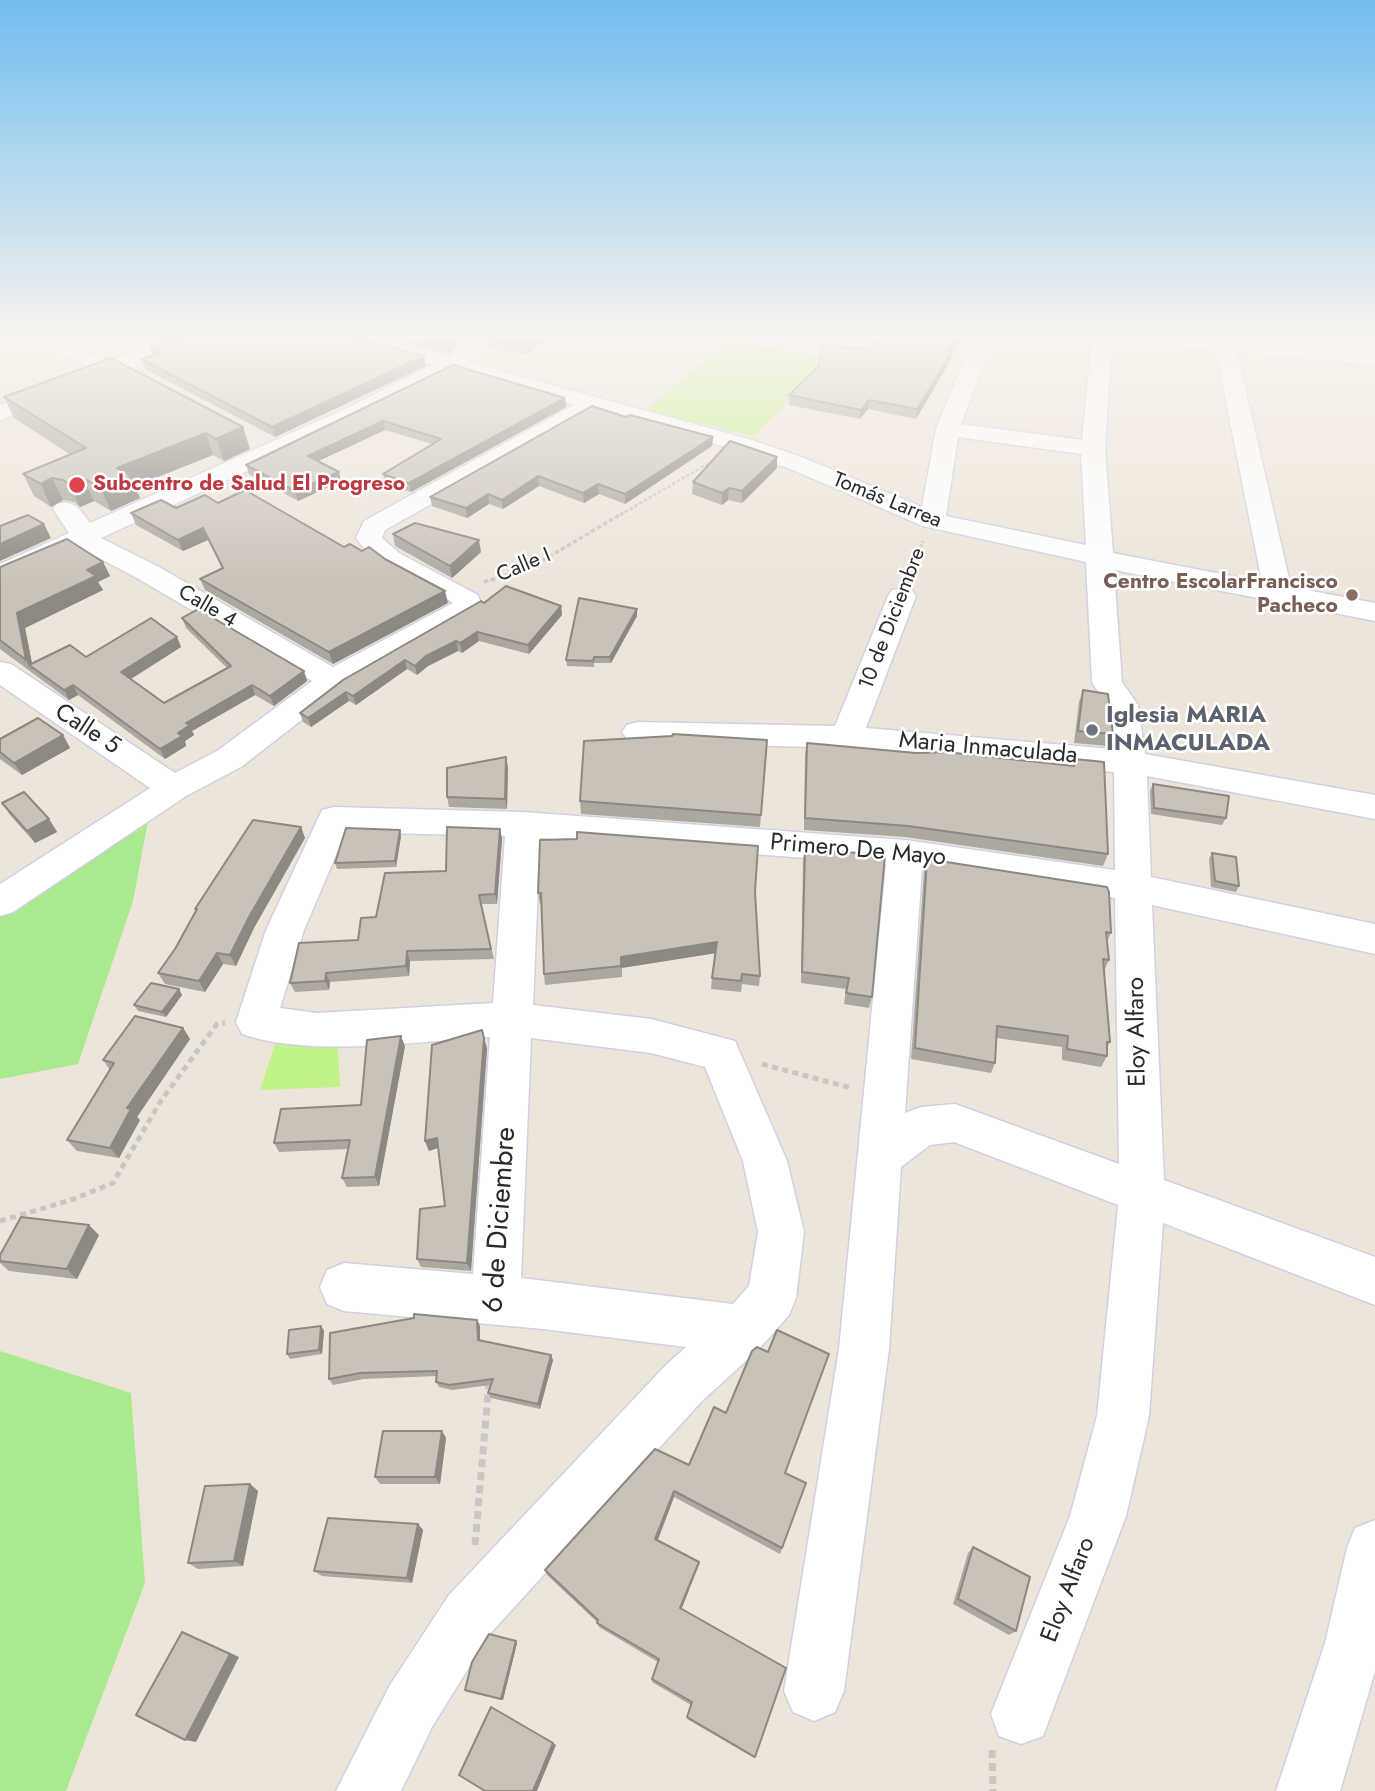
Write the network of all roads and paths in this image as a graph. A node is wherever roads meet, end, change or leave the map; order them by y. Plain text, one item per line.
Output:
1 (323, 422) edge
2 (561, 422) edge
3 (664, 422) edge
4 (951, 422) edge
5 (1095, 422) edge
6 (1241, 422) edge
7 (948, 429) junction
8 (741, 444) junction
9 (1093, 449) junction
10 (66, 509) edge
11 (932, 521) junction
12 (82, 536) junction
13 (1099, 557) junction
14 (0, 574) edge
15 (454, 592) junction
16 (1278, 593) junction
17 (902, 596) joint
18 (1375, 612) edge
19 (0, 671) edge
20 (333, 680) junction
21 (638, 732) dead end
22 (847, 737) junction
23 (1130, 762) junction
24 (174, 788) junction
25 (1375, 807) edge
26 (523, 824) junction
27 (905, 853) junction
28 (1135, 887) junction
29 (0, 902) edge
30 (1375, 939) edge
31 (513, 1019) junction
32 (256, 1022) junction
33 (720, 1053) junction
34 (884, 1097) junction
35 (881, 1156) junction
36 (1142, 1191) junction
37 (0, 1221) edge
38 (1375, 1281) edge
39 (344, 1287) dead end
40 (496, 1298) junction
41 (742, 1330) junction
42 (490, 1367) edge
43 (1375, 1548) edge
44 (469, 1615) junction
45 (814, 1691) dead end
46 (1021, 1714) dead end
47 (368, 1791) edge
48 (1308, 1791) edge

1 - 12 street
2 - 15 street
3 - 8 street, Tomás Larrea
4 - 7 street, 10 de Diciembre
5 - 9 street, Eloy Alfaro
6 - 16 street
7 - 9 street
7 - 11 street, 10 de Diciembre
8 - 11 street, Tomás Larrea
8 - 15 path, Calle I
9 - 13 street, Eloy Alfaro
10 - 12 street
11 - 13 street, Tomás Larrea
11 - 17 path, 10 de Diciembre
12 - 14 street
12 - 20 street, Calle 4
13 - 16 street, Tomás Larrea
13 - 23 street, Eloy Alfaro
15 - 20 street
16 - 18 street, Tomás Larrea
17 - 22 street, 10 de Diciembre
19 - 24 street, Calle 5
20 - 24 street
21 - 22 street, Maria Inmaculada
22 - 23 street, Maria Inmaculada
23 - 25 street, Maria Inmaculada
23 - 28 street, Eloy Alfaro
24 - 29 street
26 - 27 street, Primero De Mayo
26 - 31 street, 6 de Diciembre
26 - 32 street, Primero De Mayo
27 - 28 street, Primero De Mayo
27 - 34 street
28 - 30 street, Primero De Mayo
28 - 36 street, Eloy Alfaro
31 - 32 street
31 - 33 street
31 - 40 street, 6 de Diciembre
32 - 37 path
33 - 34 path
33 - 41 street
34 - 35 street
35 - 36 street
35 - 45 street
36 - 38 street
36 - 46 street, Eloy Alfaro
39 - 40 street
40 - 41 street
41 - 44 street
42 - 44 path
43 - 48 street
44 - 47 street

